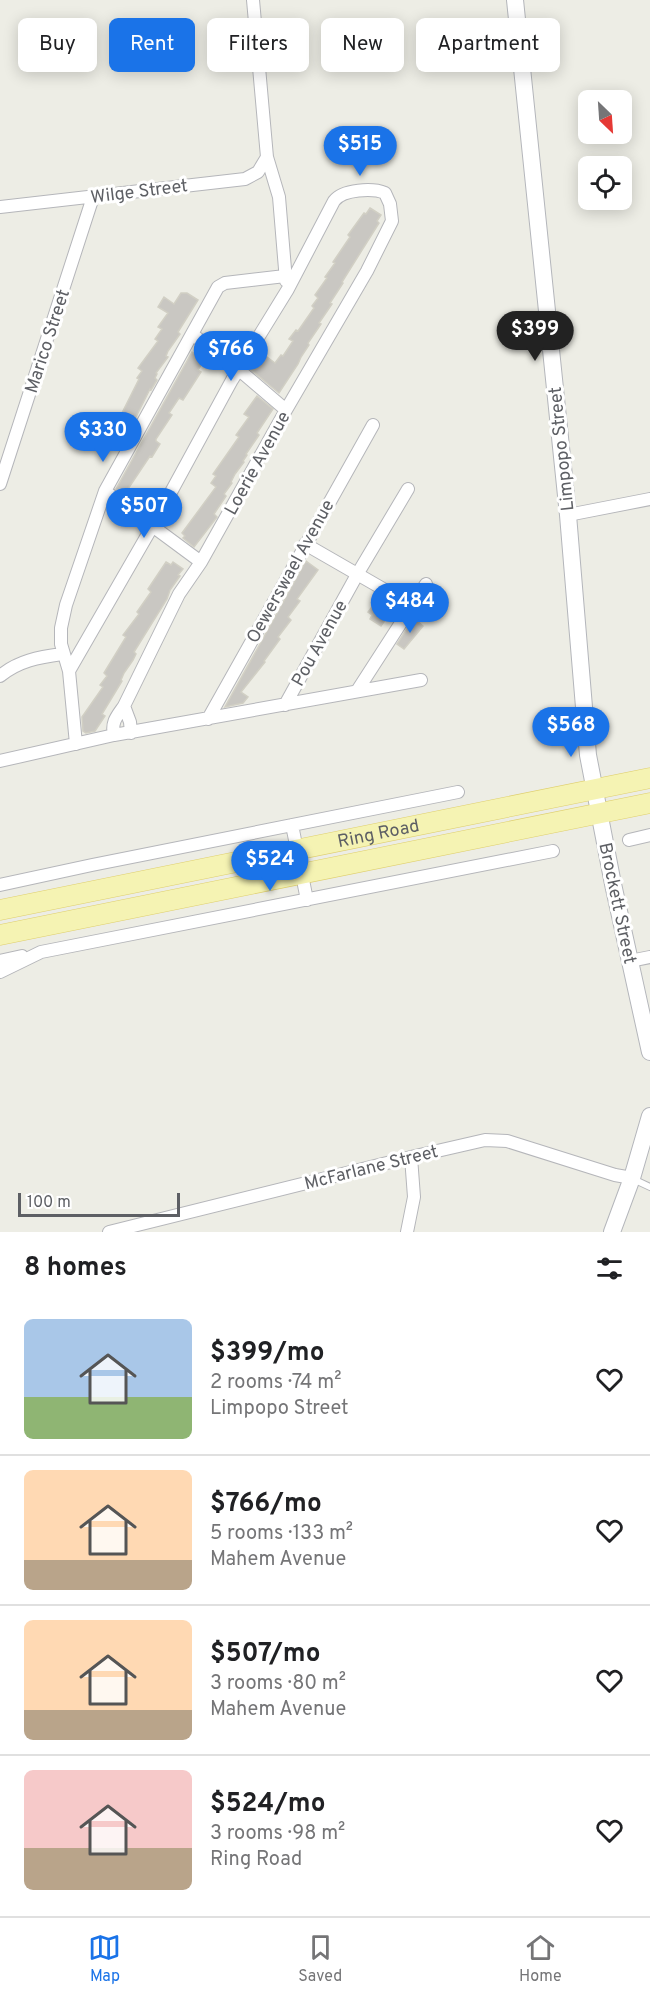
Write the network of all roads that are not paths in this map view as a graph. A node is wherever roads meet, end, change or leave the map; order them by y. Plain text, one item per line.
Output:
1 (253, 0) edge
2 (514, 0) edge
3 (267, 157) junction
4 (93, 197) junction
5 (0, 207) edge
6 (285, 276) junction
7 (288, 289) junction
8 (192, 334) junction
9 (238, 369) junction
10 (286, 410) junction
11 (373, 425) dead end
12 (0, 484) edge
13 (408, 489) dead end
14 (105, 491) junction
15 (650, 499) edge
16 (568, 515) junction
17 (152, 527) junction
18 (305, 544) junction
19 (201, 562) junction
20 (358, 573) junction
21 (426, 584) dead end
22 (411, 605) junction
23 (62, 654) junction
24 (69, 671) junction
25 (0, 676) edge
26 (421, 680) dead end
27 (357, 691) junction
28 (285, 705) junction
29 (124, 706) junction
30 (208, 719) junction
31 (131, 733) junction
32 (114, 735) junction
33 (76, 744) junction
34 (0, 761) edge
35 (650, 778) edge
36 (594, 790) junction
37 (458, 792) dead end
38 (650, 803) edge
39 (598, 813) junction
40 (292, 825) junction
41 (650, 835) edge
42 (629, 840) dead end
43 (298, 850) junction
44 (553, 851) dead end
45 (302, 873) junction
46 (0, 885) edge
47 (308, 900) junction
48 (0, 910) edge
49 (0, 935) edge
50 (41, 952) junction
51 (650, 957) edge
52 (0, 961) edge
53 (630, 961) junction
54 (0, 972) edge
55 (650, 1052) edge
56 (650, 1116) edge
57 (411, 1157) junction
58 (633, 1178) junction
59 (650, 1187) edge
60 (109, 1232) edge
61 (407, 1232) edge
62 (612, 1232) edge

1 - 3 street
2 - 16 street, Limpopo Street
3 - 4 street, Wilge Street
3 - 6 street
4 - 5 street, Wilge Street
4 - 12 street, Marico Street
6 - 7 street
6 - 8 street
7 - 9 street
7 - 10 street, Loerie Avenue
8 - 9 street
8 - 14 street
9 - 10 street
9 - 17 street
10 - 19 street, Loerie Avenue
11 - 18 street, Oewerswael Avenue
13 - 20 street, Pou Avenue
14 - 17 street
14 - 23 street
15 - 16 street
16 - 36 street, Limpopo Street
17 - 19 street
17 - 24 street
18 - 20 street
18 - 30 street, Oewerswael Avenue
19 - 29 street, Loerie Avenue
20 - 22 street
20 - 28 street, Pou Avenue
21 - 22 street
22 - 27 street
23 - 24 street
23 - 25 street
24 - 33 street
26 - 27 street
27 - 28 street
28 - 30 street
29 - 31 street
29 - 32 street, Loerie Avenue
30 - 31 street
31 - 32 street
32 - 33 street
33 - 34 street
35 - 36 main road, Ring Road
36 - 39 street, Brockett Street
36 - 43 main road, Ring Road
37 - 40 street, Ring Road
38 - 39 main road, Ring Road
39 - 45 main road, Ring Road
39 - 53 street, Brockett Street
40 - 43 street
40 - 46 street, Ring Road
41 - 42 street
43 - 45 street
43 - 48 main road, Ring Road
44 - 47 street
45 - 47 street
45 - 49 main road, Ring Road
47 - 50 street
50 - 52 street
50 - 54 street
51 - 53 street
53 - 55 street, Brockett Street
56 - 58 street
57 - 58 street, McFarlane Street
57 - 60 street, McFarlane Street
57 - 61 street
58 - 59 lane
58 - 62 street

